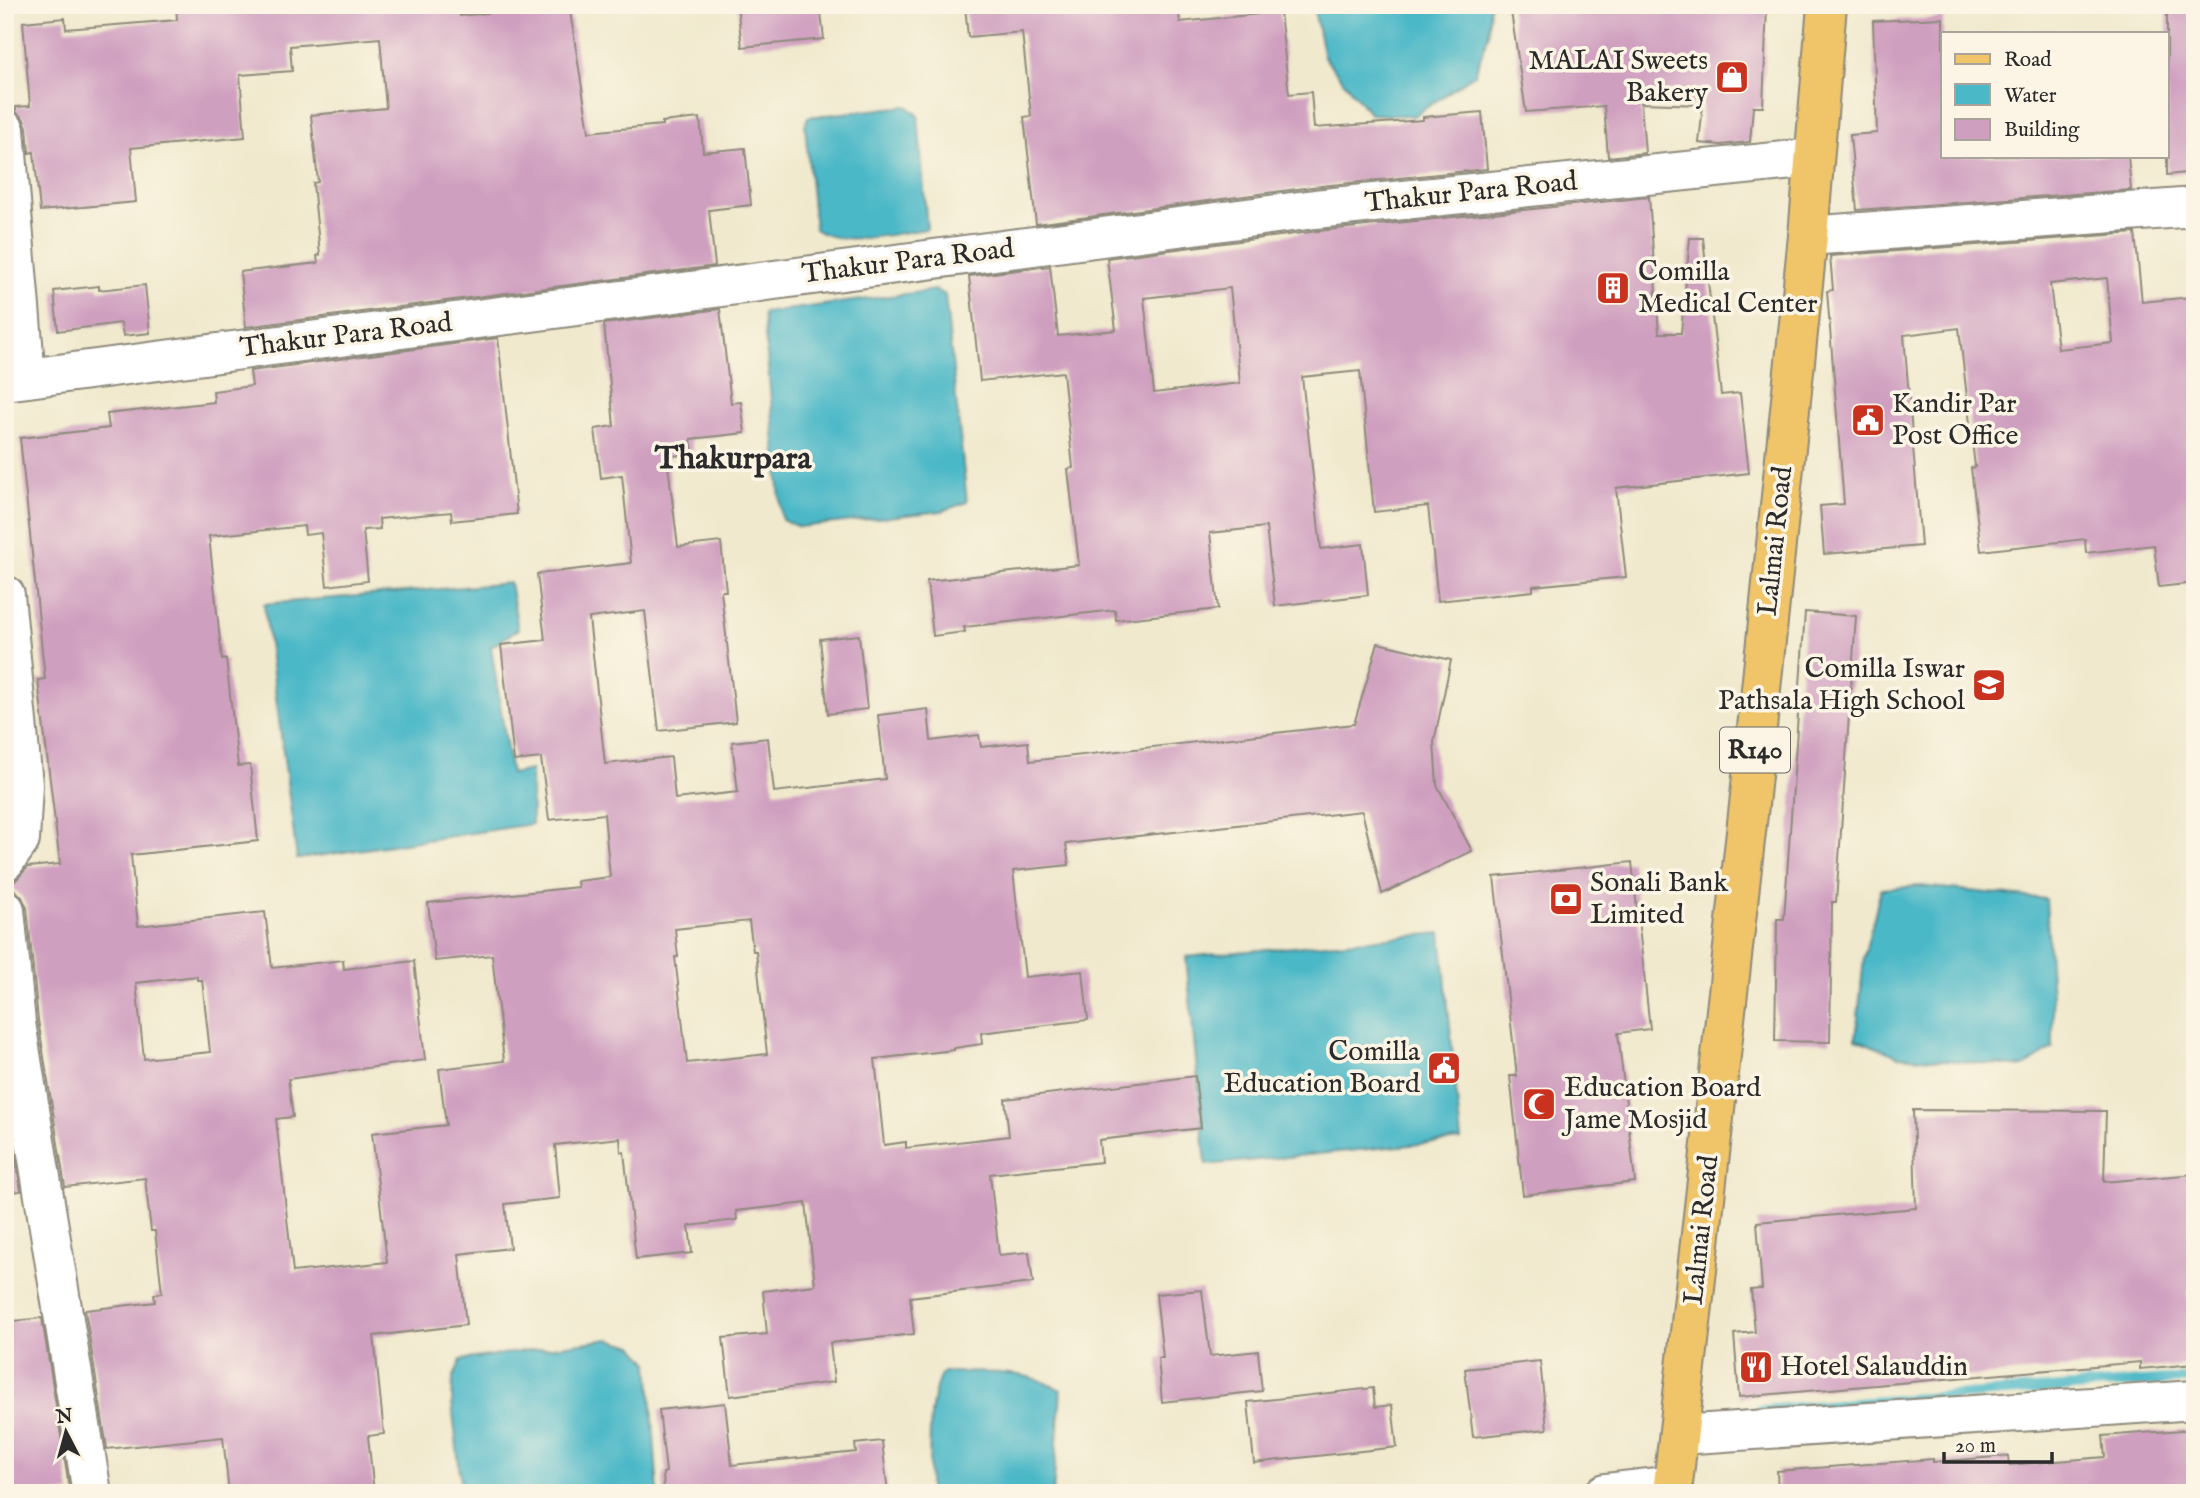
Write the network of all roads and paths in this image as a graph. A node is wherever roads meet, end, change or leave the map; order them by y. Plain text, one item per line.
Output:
1 (1827, 5) edge
2 (5, 130) edge
3 (1813, 158) junction
4 (2195, 207) edge
5 (1808, 236) junction
6 (16, 380) edge
7 (5, 595) edge
8 (5, 861) edge
9 (5, 910) edge
10 (2195, 1400) edge
11 (1679, 1435) junction
12 (1672, 1489) edge
13 (92, 1493) edge
14 (1605, 1493) edge

1 - 3 main road, Lalmai Road / R140
2 - 6 street
3 - 5 main road, Lalmai Road / R140
3 - 6 street, Thakur Para Road
4 - 5 street
5 - 11 main road, Lalmai Road / R140
7 - 8 street
9 - 13 street
10 - 11 street
11 - 12 main road, Lalmai Road / R140
12 - 14 street

